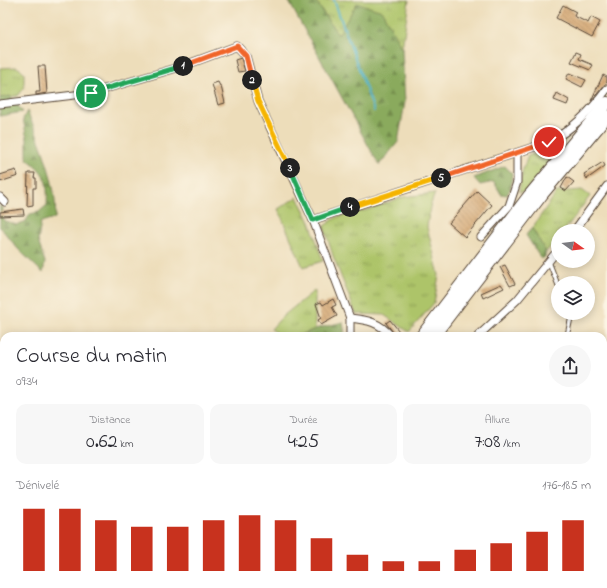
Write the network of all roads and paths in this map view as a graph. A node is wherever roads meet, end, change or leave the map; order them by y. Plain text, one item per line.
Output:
1 (607, 89) edge
2 (607, 102) edge
3 (0, 104) edge
4 (607, 116) edge
5 (517, 154) junction
6 (607, 186) edge
7 (313, 220) junction
8 (579, 224) edge
9 (481, 237) dead end
10 (551, 259) edge
11 (549, 262) junction
12 (554, 276) edge
13 (350, 318) junction
14 (570, 320) edge
15 (350, 332) edge
16 (387, 332) edge
17 (425, 332) edge
18 (436, 332) edge
19 (482, 332) edge
20 (568, 332) edge

1 - 5 street
2 - 17 highway
3 - 7 street
4 - 18 highway
5 - 7 street
5 - 9 street
6 - 8 street
7 - 13 street
10 - 11 street
11 - 12 lane
11 - 19 street
13 - 15 street
13 - 16 street
14 - 20 lane

